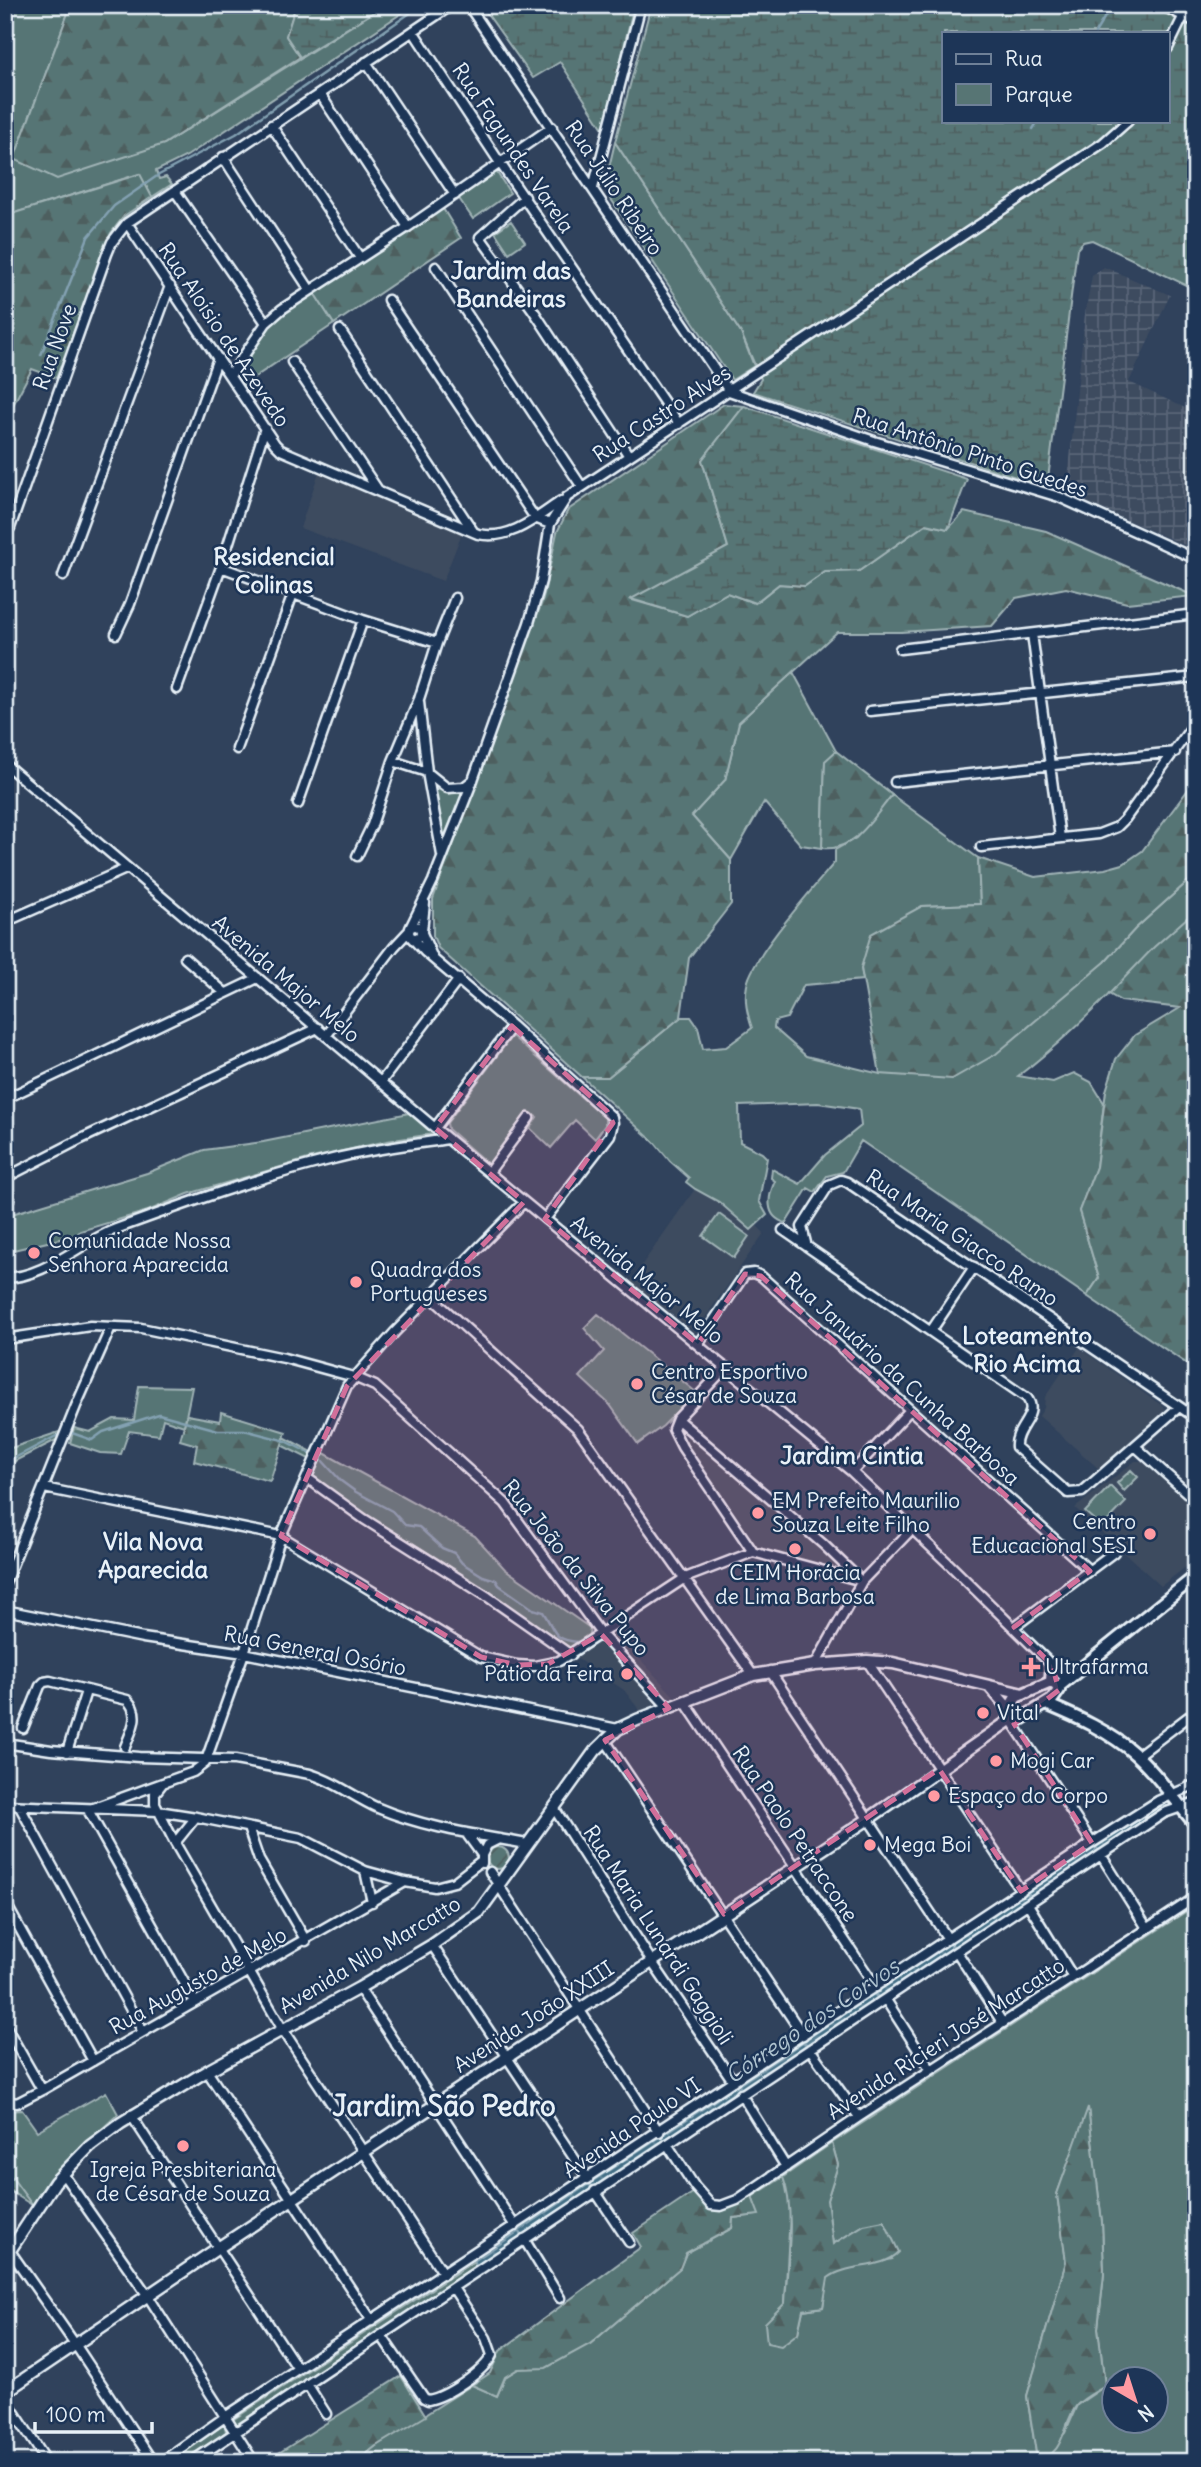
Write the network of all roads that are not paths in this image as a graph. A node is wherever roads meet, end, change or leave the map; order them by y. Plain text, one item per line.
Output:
1 (452, 5) edge
2 (468, 5) edge
3 (641, 5) edge
4 (1163, 5) edge
5 (1184, 15) junction
6 (1196, 21) edge
7 (413, 31) junction
8 (1170, 44) edge
9 (366, 62) junction
10 (320, 94) junction
11 (1127, 122) edge
12 (271, 125) junction
13 (552, 127) junction
14 (223, 157) junction
15 (500, 163) junction
16 (593, 188) junction
17 (174, 191) junction
18 (455, 195) junction
19 (525, 197) junction
20 (127, 223) junction
21 (408, 227) junction
22 (360, 258) junction
23 (436, 267) dead end
24 (170, 286) junction
25 (310, 290) junction
26 (388, 300) dead end
27 (266, 323) junction
28 (340, 330) dead end
29 (218, 358) junction
30 (292, 362) dead end
31 (230, 376) junction
32 (729, 391) junction
33 (679, 424) junction
34 (265, 428) junction
35 (629, 456) junction
36 (582, 487) junction
37 (377, 490) junction
38 (567, 497) junction
39 (535, 518) junction
40 (550, 524) junction
41 (10, 528) dead end
42 (473, 531) junction
43 (1196, 559) edge
44 (221, 567) junction
45 (63, 576) dead end
46 (293, 594) junction
47 (455, 597) dead end
48 (1196, 614) edge
49 (363, 620) junction
50 (117, 634) dead end
51 (1032, 634) junction
52 (437, 643) junction
53 (900, 649) dead end
54 (1196, 677) edge
55 (177, 689) dead end
56 (1040, 693) junction
57 (419, 699) junction
58 (870, 711) dead end
59 (1196, 722) edge
60 (237, 749) dead end
61 (1175, 752) junction
62 (393, 761) junction
63 (5, 764) edge
64 (1049, 764) junction
65 (427, 772) junction
66 (473, 780) junction
67 (895, 782) dead end
68 (298, 804) dead end
69 (1060, 838) junction
70 (981, 847) dead end
71 (357, 856) dead end
72 (442, 858) junction
73 (128, 868) junction
74 (426, 897) junction
75 (5, 922) edge
76 (410, 932) junction
77 (422, 932) junction
78 (432, 956) junction
79 (185, 958) dead end
80 (258, 978) junction
81 (459, 979) junction
82 (225, 993) junction
83 (512, 1026) junction
84 (318, 1028) junction
85 (326, 1036) junction
86 (381, 1082) junction
87 (5, 1099) edge
88 (529, 1118) dead end
89 (435, 1128) junction
90 (448, 1139) junction
91 (489, 1172) junction
92 (5, 1178) edge
93 (524, 1202) junction
94 (545, 1219) junction
95 (802, 1227) junction
96 (807, 1245) junction
97 (974, 1267) junction
98 (5, 1278) edge
99 (430, 1296) junction
100 (111, 1326) junction
101 (931, 1332) junction
102 (5, 1339) edge
103 (698, 1344) junction
104 (726, 1367) junction
105 (354, 1377) junction
106 (1179, 1408) junction
107 (910, 1410) junction
108 (1196, 1418) edge
109 (677, 1419) junction
110 (1135, 1446) junction
111 (852, 1472) junction
112 (307, 1478) junction
113 (44, 1488) junction
114 (1196, 1501) edge
115 (912, 1529) junction
116 (281, 1536) junction
117 (753, 1552) junction
118 (1114, 1552) dead end
119 (1090, 1571) junction
120 (1196, 1576) edge
121 (685, 1578) junction
122 (862, 1581) junction
123 (5, 1583) edge
124 (5, 1609) edge
125 (1014, 1627) junction
126 (601, 1634) junction
127 (244, 1653) junction
128 (571, 1655) junction
129 (867, 1661) junction
130 (815, 1665) junction
131 (1052, 1665) joint
132 (770, 1671) junction
133 (753, 1675) junction
134 (1058, 1686) junction
135 (990, 1687) junction
136 (86, 1691) junction
137 (1023, 1694) junction
138 (685, 1702) junction
139 (1046, 1704) junction
140 (669, 1708) junction
141 (1196, 1712) edge
142 (1011, 1716) junction
143 (1077, 1717) junction
144 (23, 1728) dead end
145 (618, 1729) junction
146 (605, 1740) junction
147 (5, 1743) edge
148 (125, 1747) dead end
149 (67, 1752) junction
150 (1137, 1756) junction
151 (206, 1760) junction
152 (939, 1769) junction
153 (164, 1781) junction
154 (1196, 1784) edge
155 (146, 1789) junction
156 (155, 1793) junction
157 (1170, 1795) junction
158 (1196, 1802) edge
159 (5, 1805) edge
160 (20, 1807) junction
161 (1181, 1807) junction
162 (554, 1808) junction
163 (88, 1810) junction
164 (158, 1811) junction
165 (197, 1817) junction
166 (867, 1820) junction
167 (1196, 1825) edge
168 (248, 1828) junction
169 (466, 1833) junction
170 (499, 1839) junction
171 (175, 1843) junction
172 (1092, 1843) junction
173 (527, 1844) junction
174 (1101, 1855) junction
175 (481, 1858) junction
176 (796, 1866) junction
177 (365, 1871) junction
178 (405, 1882) junction
179 (501, 1883) junction
180 (1021, 1891) junction
181 (1196, 1897) edge
182 (5, 1902) edge
183 (372, 1902) junction
184 (1028, 1903) junction
185 (724, 1914) junction
186 (1147, 1928) junction
187 (948, 1939) junction
188 (306, 1941) junction
189 (432, 1945) junction
190 (957, 1952) junction
191 (652, 1962) junction
192 (249, 1971) junction
193 (1073, 1977) junction
194 (876, 1987) junction
195 (359, 1988) junction
196 (886, 2000) junction
197 (195, 2002) junction
198 (580, 2009) junction
199 (1002, 2022) junction
200 (5, 2025) edge
201 (283, 2030) junction
202 (144, 2032) junction
203 (803, 2035) junction
204 (810, 2049) junction
205 (507, 2057) junction
206 (93, 2061) junction
207 (931, 2070) junction
208 (207, 2071) junction
209 (733, 2081) junction
210 (42, 2090) junction
211 (741, 2094) junction
212 (5, 2101) edge
213 (435, 2106) junction
214 (131, 2115) junction
215 (859, 2117) junction
216 (659, 2132) junction
217 (667, 2144) junction
218 (362, 2154) junction
219 (786, 2167) junction
220 (63, 2174) junction
221 (588, 2179) junction
222 (595, 2191) junction
223 (291, 2200) junction
224 (515, 2226) junction
225 (524, 2239) junction
226 (629, 2242) dead end
227 (218, 2248) junction
228 (8, 2255) edge
229 (444, 2274) junction
230 (453, 2288) junction
231 (148, 2296) junction
232 (561, 2298) dead end
233 (372, 2321) junction
234 (381, 2335) junction
235 (75, 2344) junction
236 (298, 2369) junction
237 (307, 2384) junction
238 (5, 2392) edge
239 (5, 2398) edge
240 (326, 2414) dead end
241 (225, 2417) junction
242 (234, 2432) junction
243 (47, 2462) edge
244 (153, 2462) edge
245 (161, 2462) edge
246 (191, 2462) edge
247 (254, 2462) edge

1 - 7 street
2 - 13 street, Rua Júlio Ribeiro
3 - 16 street
4 - 5 street
5 - 6 street
5 - 8 street
7 - 9 street
7 - 15 street, Rua Fagundes Varela
9 - 10 street
9 - 18 street
10 - 12 street
10 - 21 street
11 - 32 street, Rua Castro Alves
12 - 14 street
12 - 22 street
13 - 15 street
13 - 16 street, Rua Júlio Ribeiro
14 - 17 street
14 - 25 street
15 - 18 street
15 - 19 street, Rua Fagundes Varela
16 - 32 street, Rua Júlio Ribeiro
17 - 20 street
17 - 27 street
18 - 21 street
19 - 33 street, Rua Fagundes Varela
19 - 35 street
20 - 24 street, Rua Aloísio de Azevedo
20 - 41 street, Rua Nove
21 - 22 street
22 - 25 street
23 - 36 street
24 - 29 street, Rua Aloísio de Azevedo
24 - 45 street
25 - 27 street
26 - 39 street
27 - 31 street
28 - 42 street
29 - 31 street, Rua Aloísio de Azevedo
29 - 50 street
30 - 37 street
31 - 34 street, Rua Aloísio de Azevedo
32 - 33 street, Rua Castro Alves
32 - 43 street, Rua Antônio Pinto Guedes
33 - 35 street, Rua Castro Alves
34 - 37 street, Rua Aloísio de Azevedo
34 - 44 street
35 - 36 street, Rua Castro Alves
36 - 38 street, Rua Castro Alves
37 - 42 street, Rua Aloísio de Azevedo
38 - 39 street, Rua Aloísio de Azevedo
38 - 40 street, Rua Castro Alves
39 - 40 street
39 - 42 street, Rua Aloísio de Azevedo
40 - 66 street, Rua Castro Alves
44 - 46 street
44 - 55 street
46 - 49 street
46 - 60 street
47 - 52 street
48 - 51 street
49 - 52 street
49 - 68 street
51 - 53 street
51 - 56 street
52 - 57 street
54 - 56 street
56 - 58 street
56 - 64 street
57 - 62 street
57 - 65 street
59 - 61 street
61 - 64 street
61 - 69 street
62 - 65 street
62 - 71 street
63 - 73 street, Avenida Major Melo
64 - 67 street
64 - 69 street
65 - 66 street
65 - 72 street
66 - 72 street, Rua Castro Alves
69 - 70 street
72 - 74 street, Rua Castro Alves
73 - 75 street
73 - 80 street, Avenida Major Melo
74 - 76 street, Rua Castro Alves
74 - 77 street, Rua Castro Alves
76 - 77 street
76 - 78 street
76 - 85 street, Rua Castro Alves
77 - 78 street
78 - 81 street
79 - 82 street
80 - 82 street
80 - 84 street, Avenida Major Melo
81 - 83 street
81 - 86 street
82 - 87 street
83 - 89 street
83 - 94 street
84 - 85 street, Avenida Major Melo
84 - 92 street
85 - 86 street, Avenida Major Melo
86 - 89 street, Avenida Major Melo
88 - 91 street
89 - 90 street, Avenida Major Melo
90 - 91 street, Avenida Major Melo
90 - 98 street
91 - 93 street, Avenida Major Melo
93 - 94 street, Avenida Major Melo
93 - 99 street
94 - 103 street, Avenida Major Mello
95 - 96 street
95 - 96 street
95 - 97 street, Rua Maria Giacco Ramo
96 - 101 street
97 - 101 street
97 - 106 street, Rua Maria Giacco Ramo
99 - 105 street
99 - 121 street
100 - 102 street, Rua João da Silva Pupo
100 - 105 street, Rua João da Silva Pupo
100 - 113 street
101 - 110 street
103 - 104 street, Avenida Major Mello
103 - 107 street, Rua Januário da Cunha Barbosa
104 - 109 street
104 - 111 street, Avenida Major Mello
105 - 112 street
105 - 126 street, Rua João da Silva Pupo
106 - 108 street, Rua Maria Giacco Ramo
106 - 110 street
107 - 111 street
107 - 119 street, Rua Januário da Cunha Barbosa
109 - 117 street
109 - 122 street
110 - 114 street
111 - 115 street, Avenida Major Mello
112 - 116 street
112 - 128 street
113 - 116 street
113 - 123 street
115 - 122 street
115 - 125 street, Avenida Major Mello
116 - 127 street
116 - 128 street
117 - 121 street
117 - 122 street
118 - 119 street
119 - 125 street
120 - 134 main road, Avenida João XXIII
121 - 126 street
121 - 133 street
122 - 130 street
124 - 127 street, Rua General Osório
125 - 131 street, Avenida Major Mello
126 - 128 street
126 - 140 street, Rua João da Silva Pupo
127 - 145 street, Rua General Osório
127 - 151 street
129 - 130 street, Avenida Nilo Marcatto
129 - 135 street, Avenida Nilo Marcatto
129 - 152 street
130 - 132 street, Avenida Nilo Marcatto
131 - 134 main road
132 - 133 street, Avenida Nilo Marcatto
132 - 166 street
133 - 138 street, Avenida Nilo Marcatto
134 - 137 main road, Avenida João XXIII
134 - 139 main road, Avenida João XXIII
134 - 143 main road
135 - 137 street, Avenida Nilo Marcatto
135 - 142 street
136 - 144 street
136 - 148 street
136 - 149 street
137 - 142 main road, Avenida João XXIII
138 - 140 street, Avenida Nilo Marcatto
138 - 176 street, Rua Paolo Petraccone
139 - 142 main road, Avenida João XXIII
139 - 143 main road
140 - 145 street, Avenida Nilo Marcatto
141 - 150 street
142 - 152 street, Avenida João XXIII
142 - 172 street
143 - 150 main road
145 - 146 street, Avenida Nilo Marcatto
146 - 162 street, Avenida Nilo Marcatto
146 - 185 street
147 - 149 street
149 - 151 street
150 - 157 main road
151 - 153 street
151 - 169 street
152 - 166 street, Avenida João XXIII
152 - 180 street
153 - 155 street
153 - 156 street
154 - 157 street, Avenida Paulo VI
155 - 156 street
155 - 163 street
156 - 164 street
157 - 161 main road
157 - 172 street, Avenida Paulo VI
158 - 161 street, Avenida Paulo VI
159 - 160 street
160 - 163 street
160 - 202 street
161 - 167 main road
161 - 174 street, Avenida Paulo VI
162 - 173 street, Avenida Nilo Marcatto
162 - 191 street, Rua Maria Lunardi Gaggioli
163 - 164 street
163 - 197 street
164 - 165 street
164 - 171 street
165 - 168 street
165 - 171 street
166 - 176 street, Avenida João XXIII
166 - 187 street
168 - 177 street
168 - 188 street
169 - 170 street
169 - 175 street
170 - 173 street
170 - 175 street
171 - 192 street
172 - 180 street, Avenida Paulo VI
173 - 179 street, Avenida Nilo Marcatto
174 - 184 street, Avenida Paulo VI
174 - 186 street
175 - 178 street
175 - 179 street
176 - 185 street, Avenida João XXIII
176 - 194 street, Rua Paolo Petraccone
177 - 178 street
177 - 183 street
178 - 183 street, Rua Augusto de Melo
179 - 189 street, Avenida Nilo Marcatto
179 - 198 street
180 - 187 street, Avenida Paulo VI
181 - 186 street, Avenida Ricieri José Marcatto
182 - 206 street
183 - 188 street, Rua Augusto de Melo
184 - 190 street, Avenida Paulo VI
184 - 193 street
185 - 191 street, Avenida João XXIII
185 - 203 street
186 - 193 street, Avenida Ricieri José Marcatto
187 - 194 street, Avenida Paulo VI
188 - 192 street, Rua Augusto de Melo
189 - 195 street, Avenida Nilo Marcatto
189 - 205 street
190 - 196 street, Avenida Paulo VI
190 - 199 street
191 - 198 street, Avenida João XXIII
191 - 209 street, Rua Maria Lunardi Gaggioli
192 - 197 street, Rua Augusto de Melo
192 - 201 street
193 - 199 street, Avenida Ricieri José Marcatto
194 - 203 street, Avenida Paulo VI
195 - 201 street, Avenida Nilo Marcatto
195 - 213 street
196 - 204 street, Avenida Paulo VI
196 - 207 street
197 - 202 street, Rua Augusto de Melo
198 - 205 street, Avenida João XXIII
198 - 216 street
199 - 207 street, Avenida Ricieri José Marcatto
200 - 210 street
201 - 208 street, Avenida Nilo Marcatto
201 - 218 street
202 - 206 street, Rua Augusto de Melo
203 - 209 street, Avenida Paulo VI
204 - 211 street, Avenida Paulo VI
204 - 215 street
205 - 213 street, Avenida João XXIII
205 - 221 street
206 - 210 street, Rua Augusto de Melo
207 - 215 street, Avenida Ricieri José Marcatto
208 - 214 street, Avenida Nilo Marcatto
208 - 223 street
209 - 216 street, Avenida Paulo VI
210 - 212 street, Rua Augusto de Melo
211 - 217 street, Avenida Paulo VI
211 - 219 street
213 - 218 street, Avenida João XXIII
213 - 224 street
214 - 220 street, Avenida Nilo Marcatto
214 - 227 street
215 - 219 street, Avenida Ricieri José Marcatto
216 - 221 street, Avenida Paulo VI
217 - 219 street, Avenida Ricieri José Marcatto
217 - 222 street, Avenida Paulo VI
218 - 223 street, Avenida João XXIII
218 - 229 street
220 - 228 street, Avenida Nilo Marcatto
220 - 231 street
221 - 224 street, Avenida Paulo VI
222 - 225 street, Avenida Paulo VI
222 - 226 street
223 - 227 street, Avenida João XXIII
223 - 233 street
224 - 229 street, Avenida Paulo VI
225 - 230 street, Avenida Paulo VI
225 - 232 street
227 - 231 street, Avenida João XXIII
227 - 236 street
228 - 235 street
229 - 233 street, Avenida Paulo VI
230 - 234 street, Avenida Paulo VI
230 - 234 street
231 - 235 street, Avenida João XXIII
231 - 241 street
233 - 236 street, Avenida Paulo VI
234 - 237 street, Avenida Paulo VI
235 - 238 street, Avenida João XXIII
235 - 244 street
236 - 241 street, Avenida Paulo VI
237 - 240 street
237 - 242 street, Avenida Paulo VI
239 - 243 street
241 - 242 street
241 - 245 street, Avenida Paulo VI
242 - 246 street, Avenida Paulo VI
242 - 247 street

